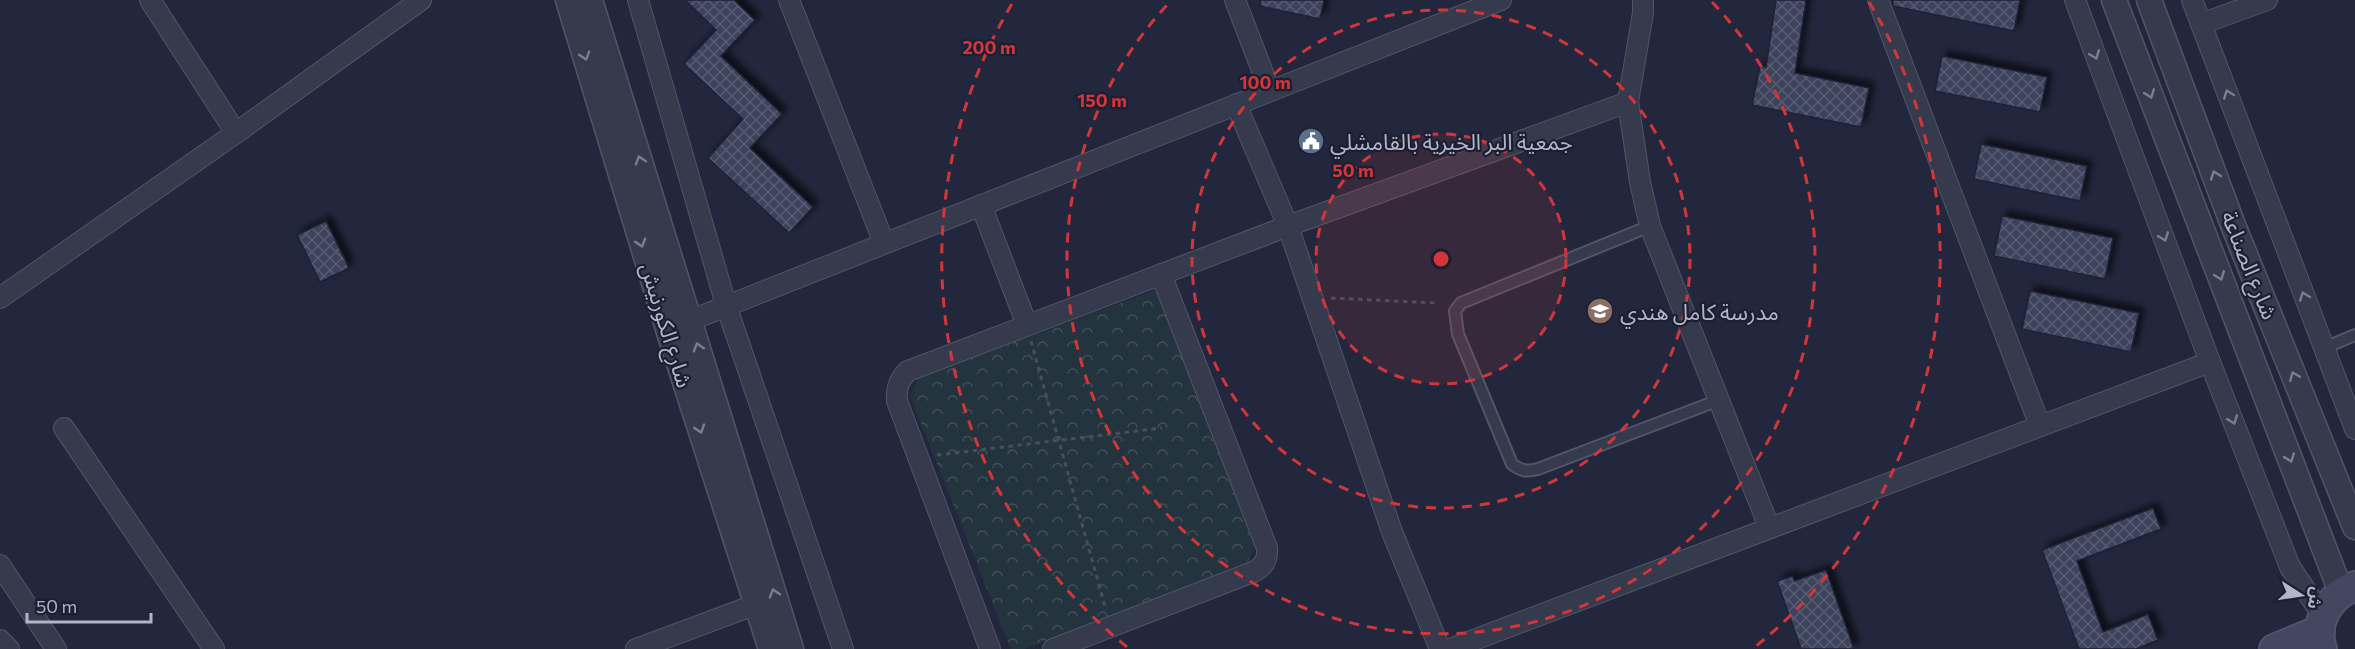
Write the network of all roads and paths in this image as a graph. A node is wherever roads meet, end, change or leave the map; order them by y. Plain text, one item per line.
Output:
1 (151, 0) edge
2 (421, 0) edge
3 (568, 0) edge
4 (590, 0) edge
5 (638, 0) edge
6 (789, 0) edge
7 (1235, 0) edge
8 (1501, 0) edge
9 (1643, 0) edge
10 (1878, 0) edge
11 (2075, 0) edge
12 (2114, 0) edge
13 (2149, 0) edge
14 (2192, 0) edge
15 (2266, 0) edge
16 (2201, 24) junction
17 (1270, 91) junction
18 (1628, 102) junction
19 (1236, 104) junction
20 (236, 133) junction
21 (981, 205) junction
22 (1288, 226) junction
23 (1650, 226) junction
24 (884, 243) junction
25 (1161, 274) junction
26 (0, 298) edge
27 (1312, 298) junction
28 (1437, 303) dead end
29 (726, 305) junction
30 (689, 320) junction
31 (1027, 325) junction
32 (668, 329) junction
33 (2355, 335) edge
34 (2324, 348) junction
35 (2210, 362) junction
36 (1719, 400) junction
37 (2040, 426) junction
38 (64, 428) dead end
39 (1162, 428) dead end
40 (2355, 429) edge
41 (1060, 441) junction
42 (918, 457) junction
43 (1769, 527) junction
44 (2355, 527) edge
45 (0, 565) edge
46 (2348, 589) edge
47 (757, 604) junction
48 (1110, 626) junction
49 (2322, 632) edge
50 (0, 640) edge
51 (9, 649) edge
52 (56, 649) edge
53 (214, 649) edge
54 (636, 649) edge
55 (771, 649) edge
56 (791, 649) edge
57 (843, 649) edge
58 (990, 649) edge
59 (1053, 649) edge
60 (1440, 649) edge
61 (1450, 649) edge
62 (2274, 649) edge

1 - 20 street
2 - 20 street
3 -> 32 street, شارع الكورنيش
30 -> 4 street, شارع الكورنيش
5 - 29 street
6 - 24 street
7 - 17 street
8 - 17 street
9 - 18 street
10 - 37 street
11 -> 35 street
12 -> 46 street
44 -> 13 street, شارع الصناعة
14 - 16 street
15 - 16 street
34 -> 16 street
17 - 19 street
18 - 22 street
18 - 23 street
19 - 21 street
19 - 22 street
20 - 26 street
21 - 24 street
21 - 31 street
22 - 25 street
22 - 27 street
23 - 36 street
23 - 36 lane
24 - 29 street
25 - 31 street
25 - 48 street
27 - 28 path
27 - 60 street
29 - 30 street
29 - 57 street
30 - 32 street
56 -> 30 street, شارع الكورنيش
31 - 41 path
31 - 42 street
32 -> 47 street, شارع الكورنيش
33 - 34 lane
34 - 40 street
35 - 37 street
35 -> 49 street
36 - 43 street
37 - 43 street
38 - 53 street
39 - 41 path
41 - 42 path
41 - 48 path
42 - 58 street
43 - 61 street
45 - 52 street
46 - 49 main road
47 - 54 street
47 - 55 street, شارع الكورنيش
48 - 59 street
49 - 62 main road
50 - 51 street

